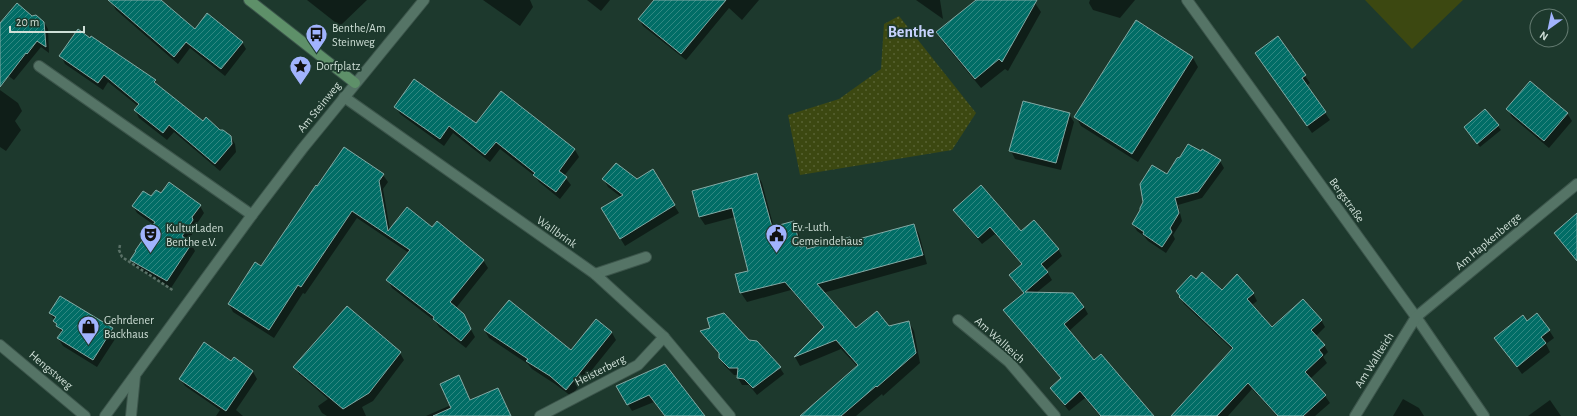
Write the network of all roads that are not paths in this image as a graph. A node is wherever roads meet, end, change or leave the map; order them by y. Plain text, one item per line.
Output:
1 (250, 0) edge
2 (424, 0) edge
3 (1187, 0) edge
4 (39, 66) dead end
5 (355, 83) junction
6 (344, 97) junction
7 (1577, 184) edge
8 (252, 215) junction
9 (646, 257) dead end
10 (595, 274) junction
11 (1416, 317) junction
12 (958, 320) dead end
13 (664, 337) junction
14 (0, 345) edge
15 (135, 376) junction
16 (85, 416) edge
17 (105, 416) edge
18 (131, 416) edge
19 (540, 416) edge
20 (730, 416) edge
21 (1055, 416) edge
22 (1355, 416) edge
23 (1484, 416) edge

1 - 5 street
2 - 5 street, Am Steinweg
3 - 11 street, Bergstraße
4 - 8 street
5 - 6 street, Am Steinweg
6 - 8 street, Am Steinweg
6 - 10 street, Wallbrink
7 - 11 street, Am Hapkenberge
8 - 15 street, Am Steinweg
9 - 10 street
10 - 13 street, Wallbrink
11 - 22 street, Am Wallteich
11 - 23 street, Bergstraße
12 - 21 street, Am Wallteich
13 - 19 street, Heisterberg
13 - 20 street, Wallbrink
14 - 16 street, Hengstweg
15 - 17 street, Am Steinweg
15 - 18 street

